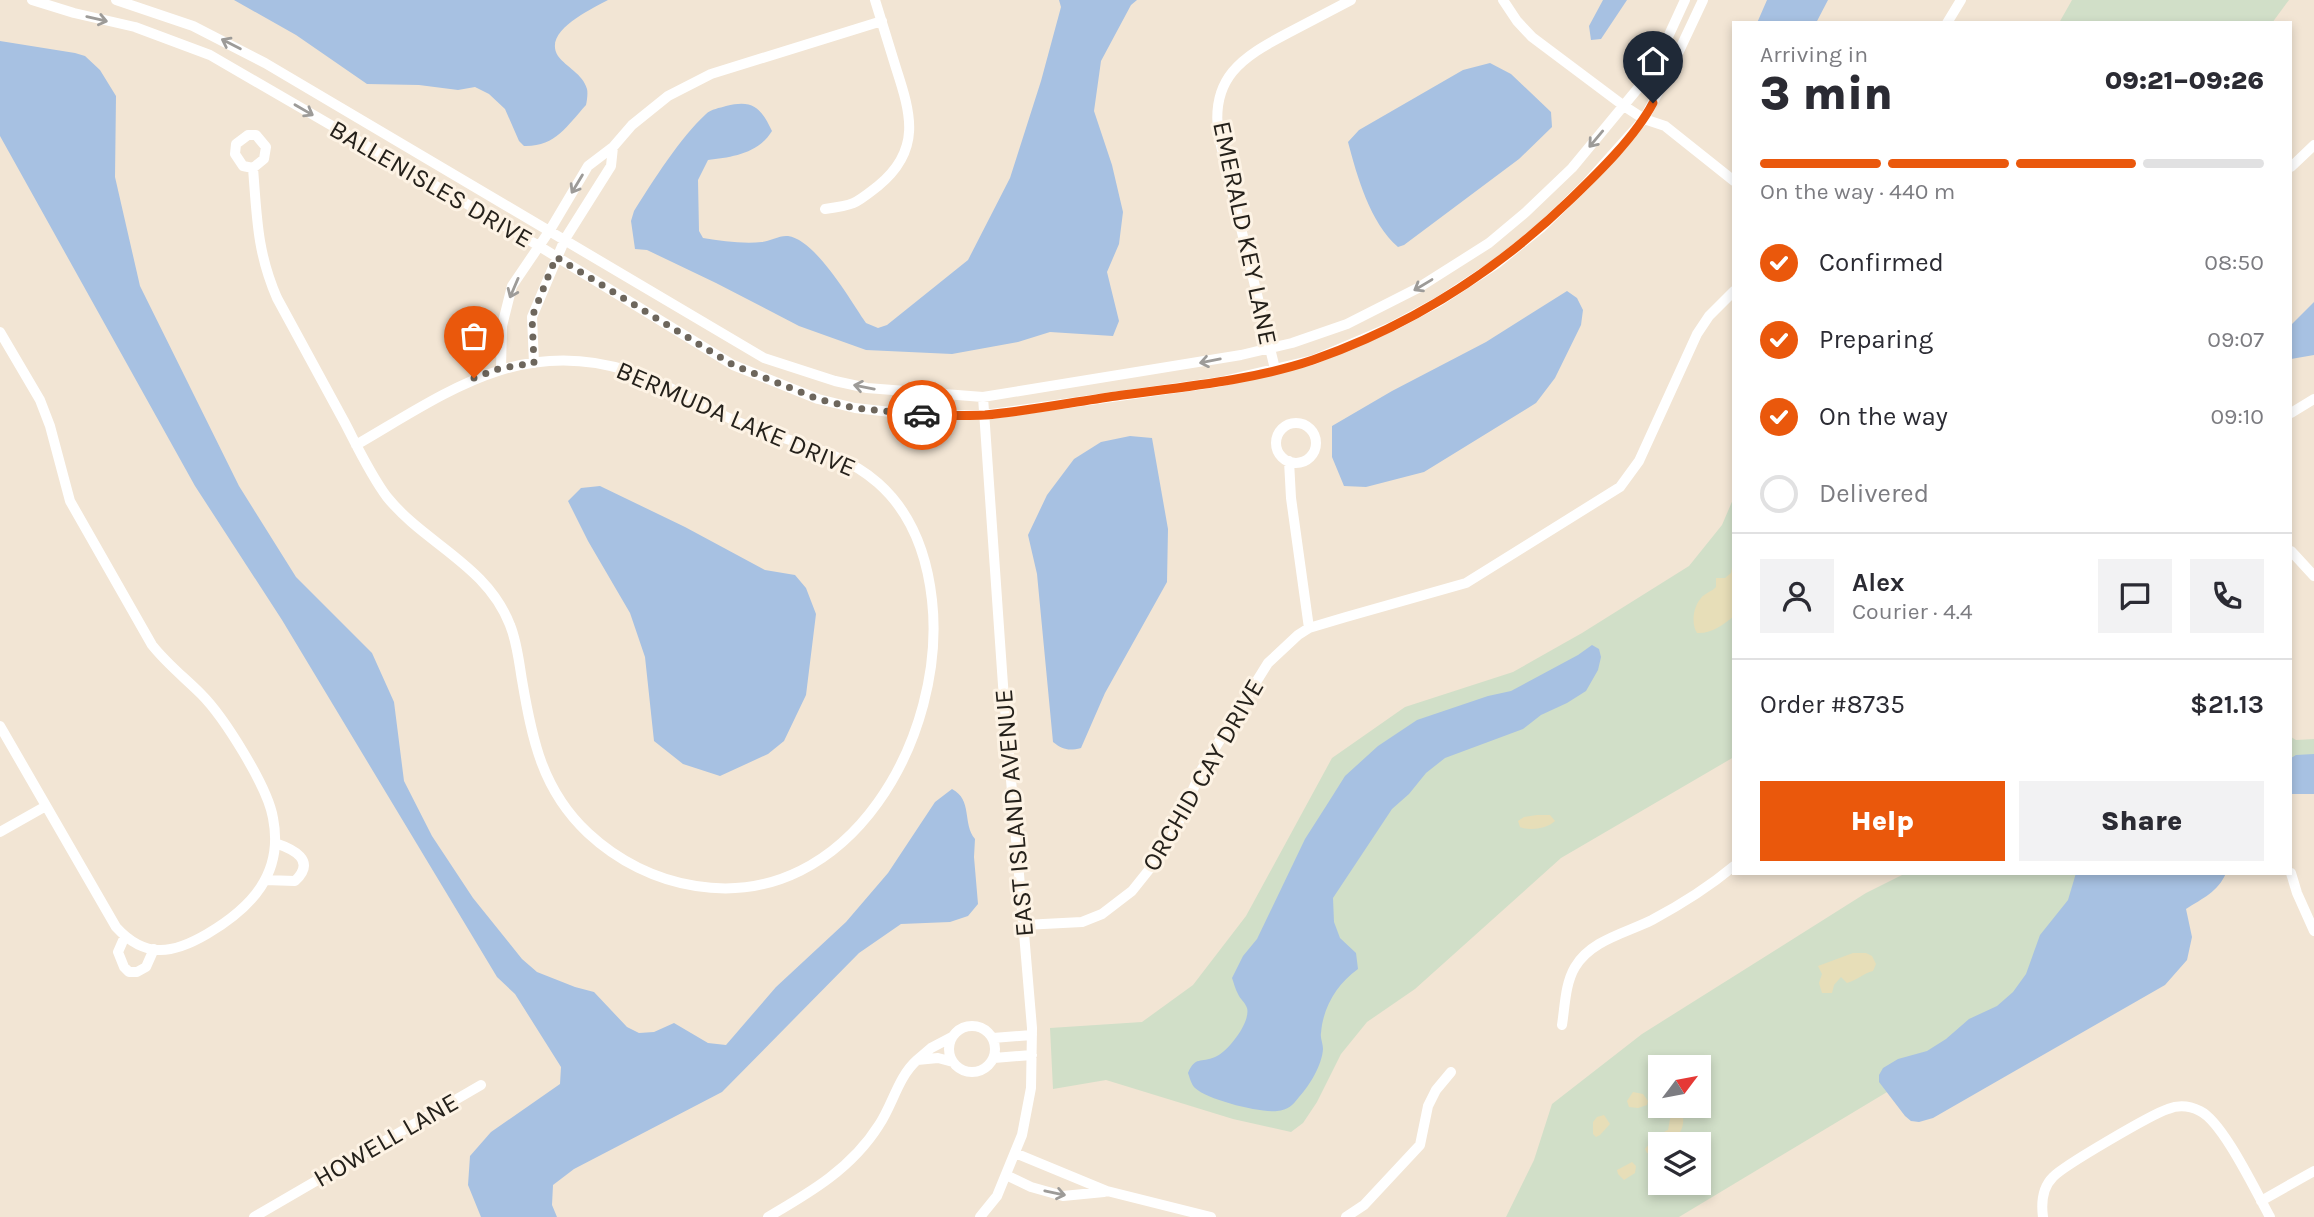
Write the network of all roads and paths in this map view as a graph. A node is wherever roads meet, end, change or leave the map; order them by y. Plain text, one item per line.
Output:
1 (32, 0) edge
2 (116, 0) edge
3 (875, 0) edge
4 (1351, 0) edge
5 (1503, 0) edge
6 (1685, 0) edge
7 (1703, 0) edge
8 (1961, 0) edge
9 (50, 2) edge
10 (882, 21) junction
11 (1948, 21) edge
12 (1624, 106) junction
13 (1644, 119) junction
14 (2314, 145) edge
15 (613, 147) junction
16 (2292, 166) edge
17 (253, 169) dead end
18 (1732, 179) edge
19 (825, 209) dead end
20 (550, 230) junction
21 (565, 239) junction
22 (539, 247) junction
23 (556, 257) junction
24 (1732, 293) edge
25 (0, 332) edge
26 (1269, 348) junction
27 (534, 363) junction
28 (501, 368) junction
29 (1275, 369) junction
30 (983, 397) junction
31 (2314, 399) edge
32 (2292, 412) edge
33 (984, 415) junction
34 (356, 444) junction
35 (1289, 461) dead end
36 (2292, 552) edge
37 (2314, 576) edge
38 (1309, 628) junction
39 (0, 726) edge
40 (46, 806) junction
41 (0, 832) edge
42 (275, 843) junction
43 (1732, 867) edge
44 (2292, 875) edge
45 (265, 880) junction
46 (1024, 925) junction
47 (2314, 931) edge
48 (125, 936) junction
49 (154, 949) junction
50 (1562, 1025) dead end
51 (1032, 1035) junction
52 (952, 1037) junction
53 (993, 1038) junction
54 (1032, 1055) junction
55 (994, 1058) junction
56 (917, 1060) junction
57 (953, 1062) junction
58 (1451, 1072) dead end
59 (481, 1085) dead end
60 (1015, 1153) junction
61 (2314, 1171) edge
62 (1006, 1175) junction
63 (1107, 1191) junction
64 (2261, 1201) junction
65 (254, 1217) edge
66 (768, 1217) edge
67 (980, 1217) edge
68 (1211, 1217) edge
69 (1346, 1217) edge
70 (2043, 1217) edge
71 (2270, 1217) edge

1 - 9 street, BALLENISLES DRIVE
20 -> 2 street, BALLENISLES DRIVE
3 - 10 street
4 - 26 street, EMERALD KEY LANE
5 - 12 street
6 - 12 street, BALLENISLES DRIVE
7 - 13 street, BALLENISLES DRIVE
8 - 11 street
9 -> 22 street, BALLENISLES DRIVE
10 - 15 street
10 - 19 street
12 - 13 street
12 -> 26 street, BALLENISLES DRIVE
13 - 18 street
13 - 29 street, BALLENISLES DRIVE
14 - 16 street
15 -> 20 street
15 - 21 street
17 - 34 street, BERMUDA LAKE DRIVE
20 - 21 street, BALLENISLES DRIVE
20 - 22 street
21 - 23 street
30 -> 21 street, BALLENISLES DRIVE
22 - 23 street, BALLENISLES DRIVE
22 -> 28 street
23 - 27 street
23 - 33 street, BALLENISLES DRIVE
24 - 38 street, ORCHID CAY DRIVE
25 - 42 street
26 - 29 street, EMERALD KEY LANE
26 -> 30 street, BALLENISLES DRIVE
27 - 28 street, BERMUDA LAKE DRIVE
27 - 34 street, BERMUDA LAKE DRIVE
28 - 34 street, BERMUDA LAKE DRIVE
29 - 33 street, BALLENISLES DRIVE
30 - 33 street, EAST ISLAND AVENUE
31 - 32 street
33 - 46 street, EAST ISLAND AVENUE
35 - 38 street
36 - 37 street
38 - 46 street, ORCHID CAY DRIVE
39 - 40 street
40 - 41 street
40 - 48 street
42 - 45 street
42 - 45 street
43 - 50 street
44 - 47 street
45 - 49 street
46 - 51 street, EAST ISLAND AVENUE
48 - 49 street
48 - 49 street
51 - 53 street
51 - 54 street, EAST ISLAND AVENUE
52 - 53 street
52 - 56 street
52 - 57 street
53 - 55 street
54 - 55 street
54 - 60 street, EAST ISLAND AVENUE
55 - 57 street
56 - 57 street
56 - 66 street
58 - 69 street
59 - 65 street, HOWELL LANE
60 - 62 street, EAST ISLAND AVENUE
60 - 63 street
61 - 64 street
62 -> 63 street
62 - 67 street, EAST ISLAND AVENUE
63 - 68 street
64 - 70 street
64 - 71 street

